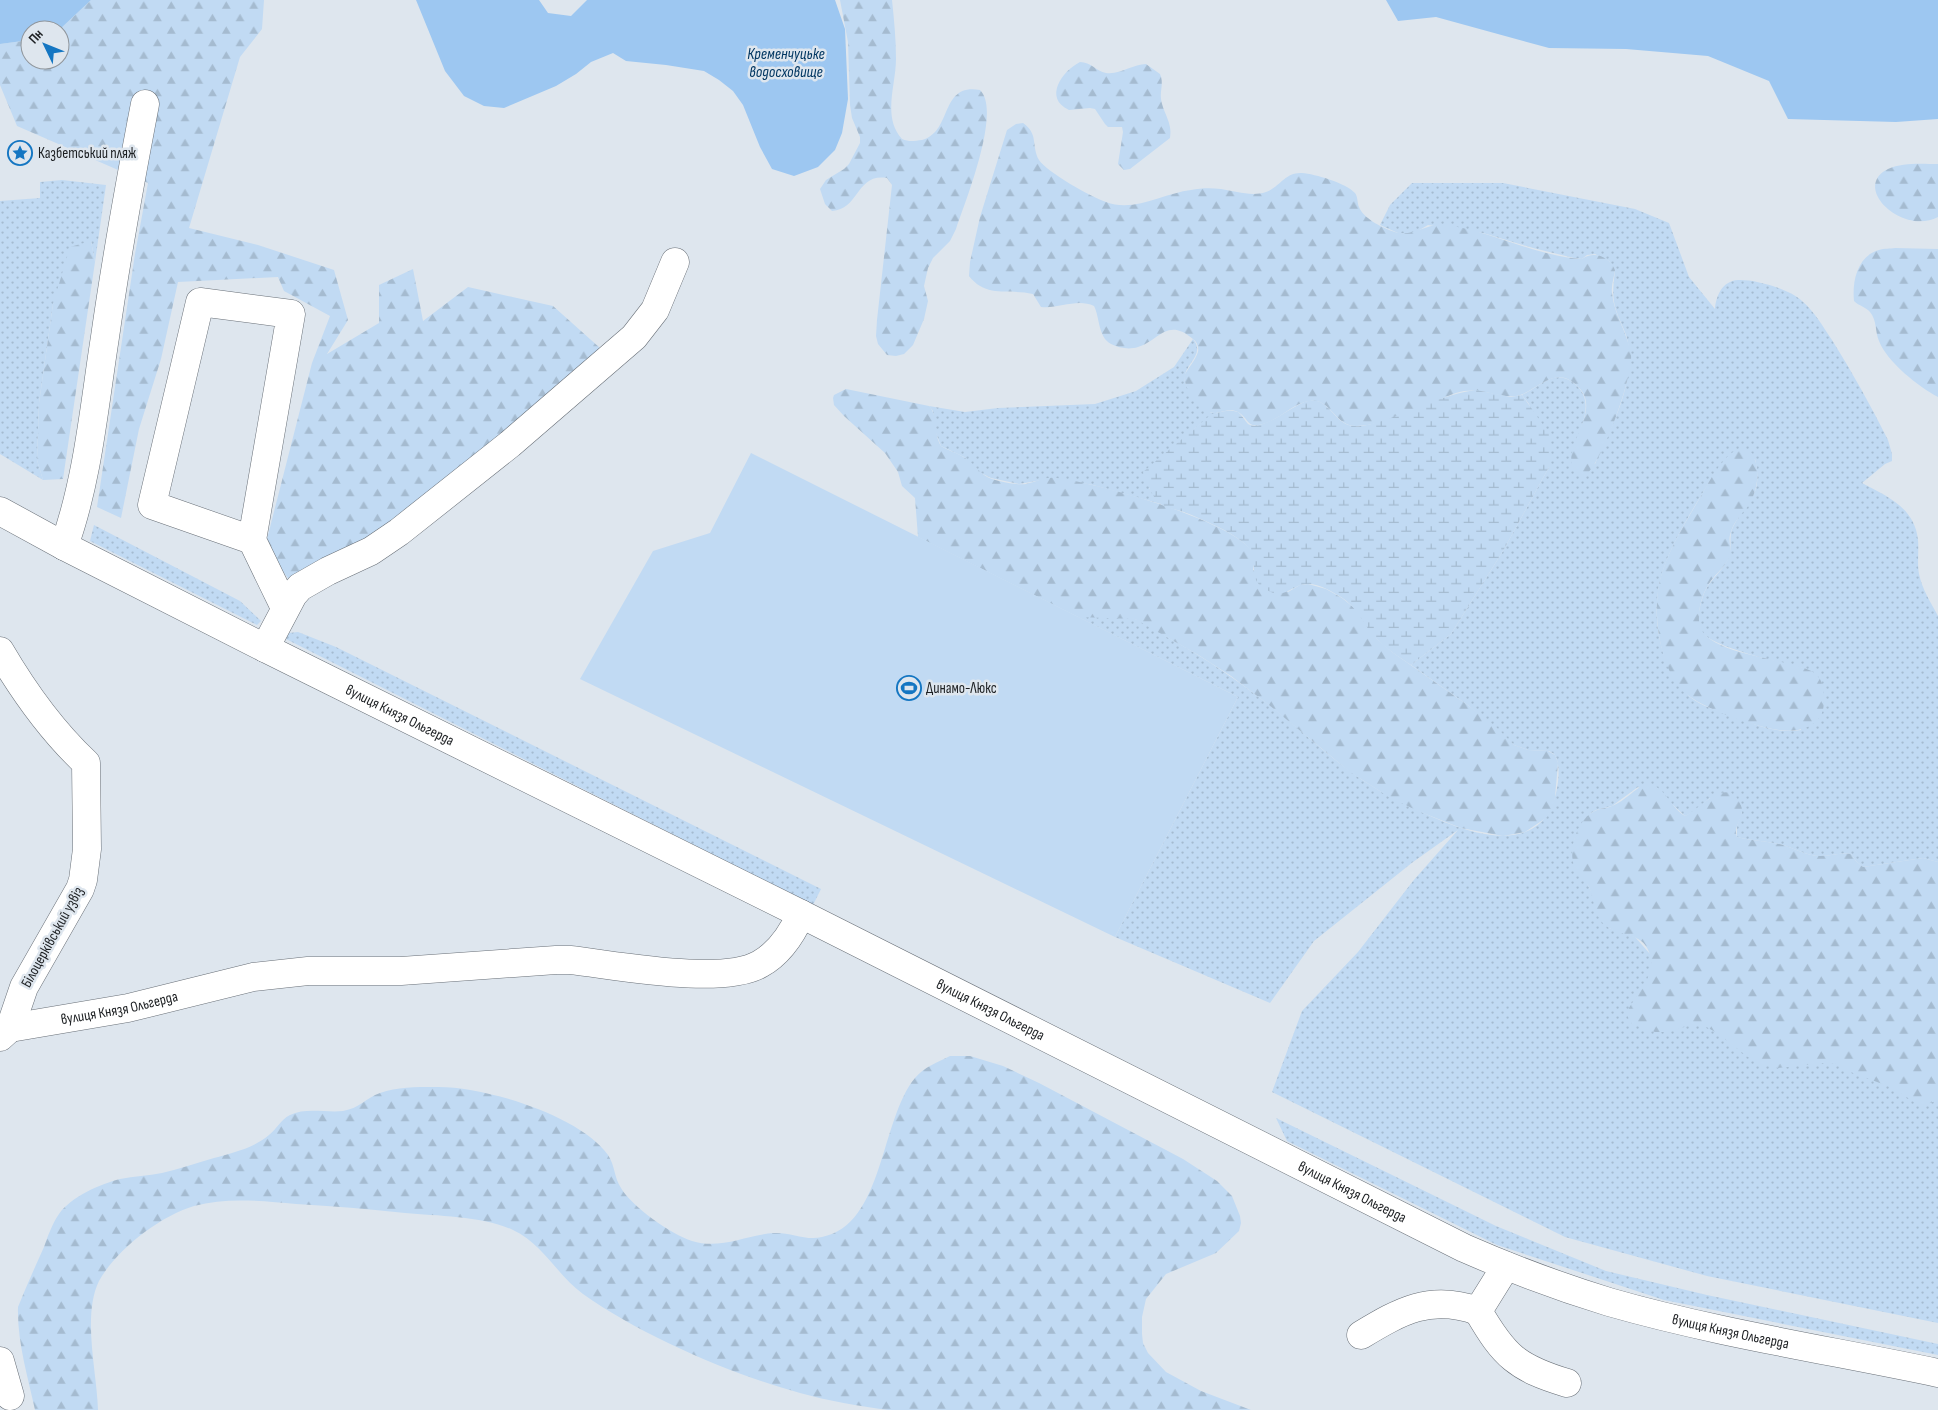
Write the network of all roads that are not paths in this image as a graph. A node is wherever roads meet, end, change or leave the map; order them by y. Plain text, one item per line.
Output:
1 (145, 104) dead end
2 (674, 262) dead end
3 (0, 512) edge
4 (252, 540) junction
5 (64, 546) junction
6 (285, 608) junction
7 (265, 648) junction
8 (0, 651) edge
9 (801, 914) junction
10 (5, 1033) edge
11 (1506, 1266) junction
12 (1478, 1310) junction
13 (1361, 1335) dead end
14 (0, 1361) edge
15 (1938, 1373) edge
16 (1567, 1383) dead end
17 (10, 1396) dead end

1 - 5 street
2 - 6 street
3 - 5 street, вулиця Князя Ольгерда
4 - 4 street
4 - 6 street
5 - 7 street, вулиця Князя Ольгерда
6 - 7 street
7 - 9 street, вулиця Князя Ольгерда
8 - 10 street, Білоцерківський узвіз
9 - 10 street, вулиця Князя Ольгерда
9 - 11 street, вулиця Князя Ольгерда
11 - 12 street
11 - 15 street, вулиця Князя Ольгерда
12 - 13 street
12 - 16 street
14 - 17 street

